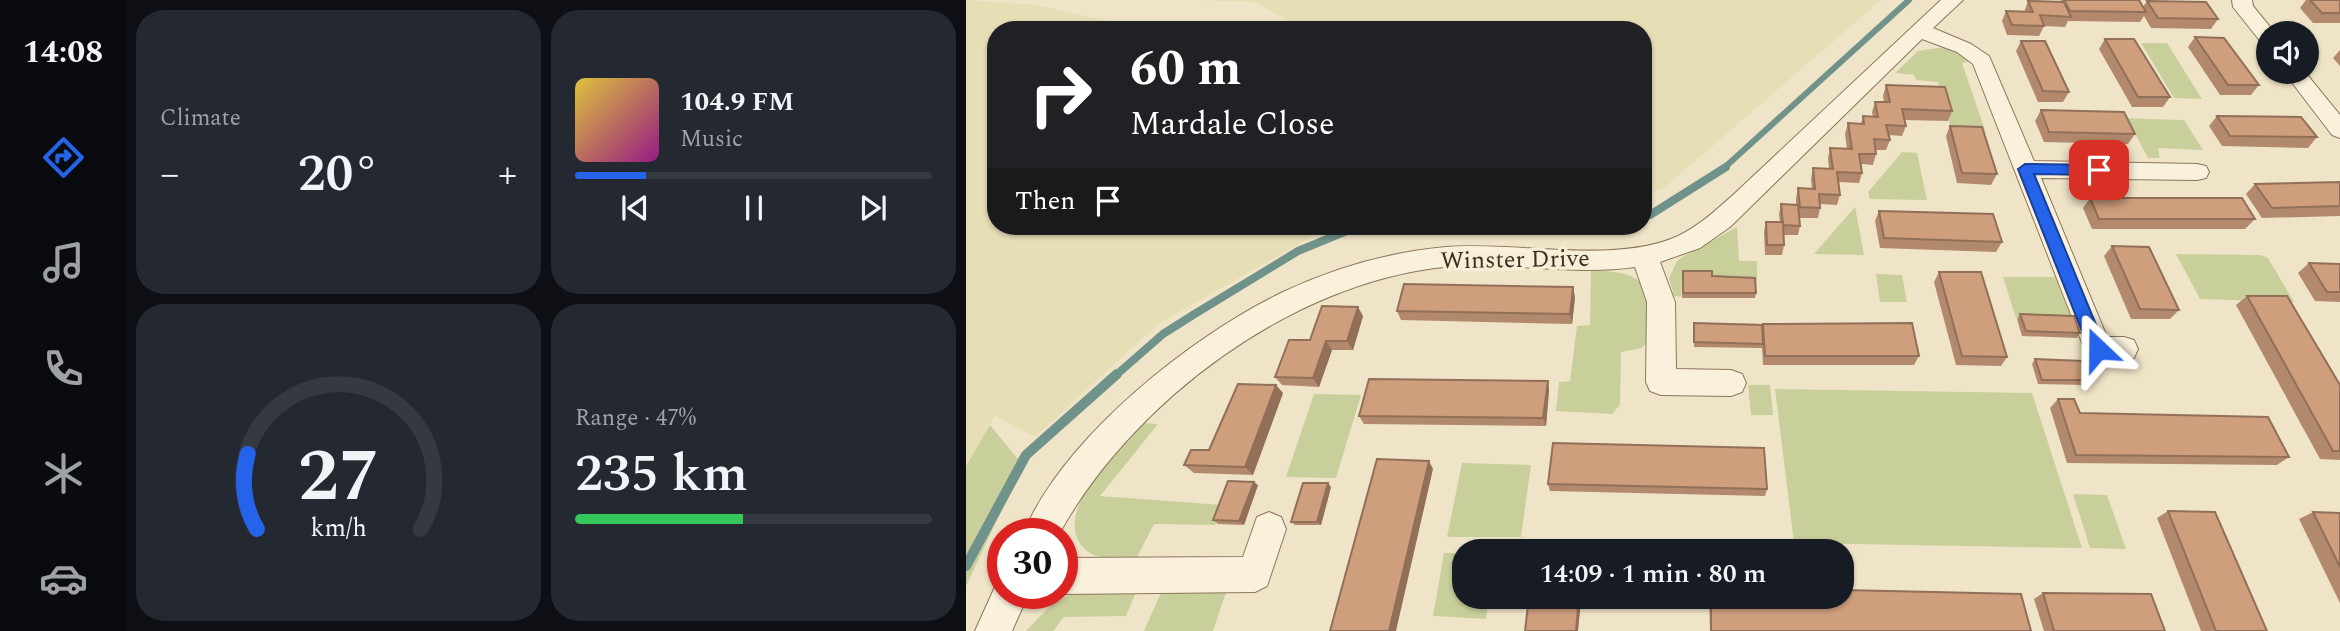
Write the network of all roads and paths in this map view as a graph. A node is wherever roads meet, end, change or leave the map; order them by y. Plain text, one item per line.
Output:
1 (1953, 0) edge
2 (2242, 0) edge
3 (2256, 22) edge
4 (1919, 30) junction
5 (2304, 84) edge
6 (2340, 130) edge
7 (2025, 169) junction
8 (2197, 172) dead end
9 (1645, 257) junction
10 (2124, 349) dead end
11 (1731, 383) dead end
12 (1050, 518) edge
13 (1269, 529) dead end
14 (1078, 576) edge
15 (1004, 609) edge
16 (993, 631) edge

1 - 4 street, Winster Drive
2 - 3 street
4 - 7 street
4 - 9 street, Winster Drive
5 - 6 street
7 - 8 street
7 - 10 street
9 - 11 street
9 - 12 street, Winster Drive
13 - 14 street
15 - 16 street

